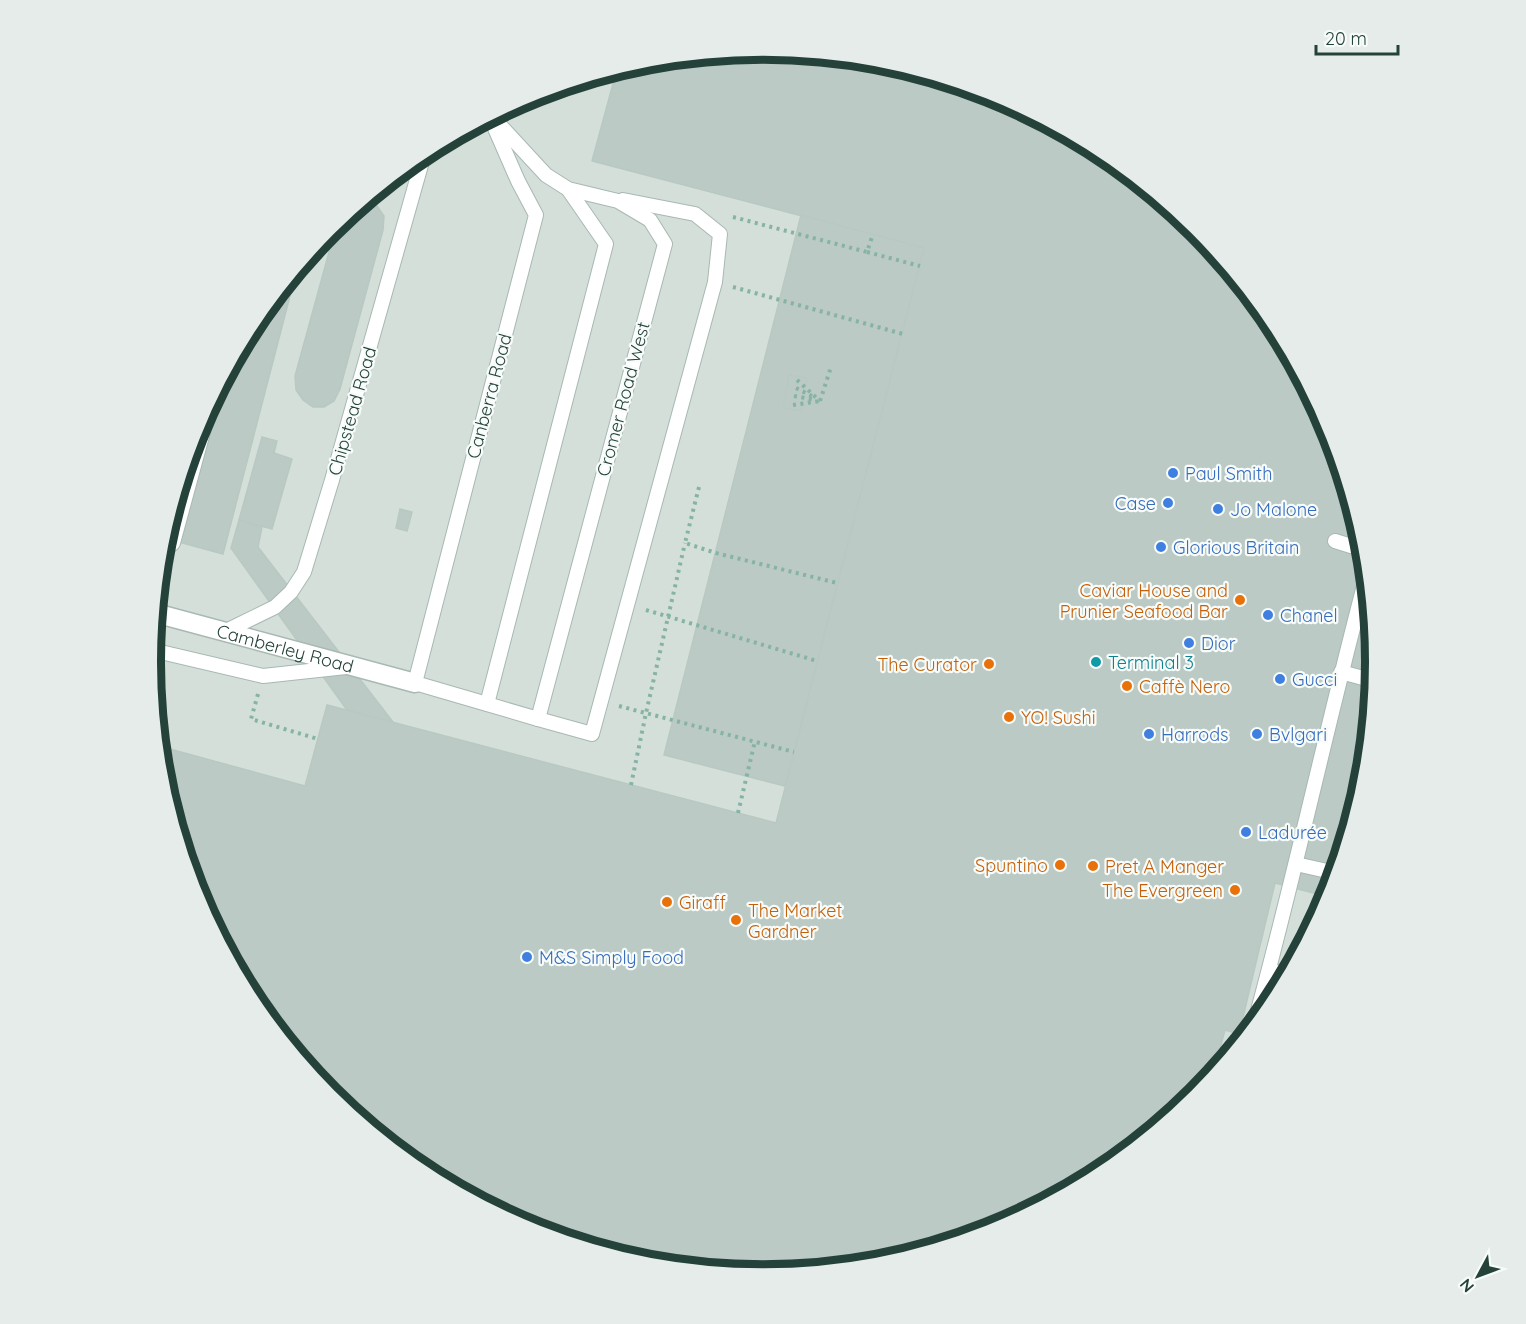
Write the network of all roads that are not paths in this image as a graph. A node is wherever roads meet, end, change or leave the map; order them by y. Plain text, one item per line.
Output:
1 (497, 122) edge
2 (494, 124) edge
3 (420, 167) edge
4 (568, 189) junction
5 (191, 475) edge
6 (177, 529) edge
7 (1335, 541) dead end
8 (1351, 546) dead end
9 (1361, 596) edge
10 (163, 615) edge
11 (224, 632) junction
12 (161, 652) edge
13 (351, 666) junction
14 (1341, 672) junction
15 (1365, 678) edge
16 (414, 683) junction
17 (487, 705) junction
18 (538, 718) junction
19 (1296, 864) junction
20 (1327, 871) edge
21 (1269, 971) junction
22 (1278, 973) edge
23 (1261, 1000) edge

1 - 4 lane, Cromer Road West
2 - 16 lane, Canberra Road
3 - 11 lane, Chipstead Road
4 - 17 lane
4 - 18 lane, Cromer Road West
4 - 18 lane
5 - 6 lane
7 - 8 lane
9 - 14 lane
10 - 11 street, Camberley Road
11 - 13 street, Camberley Road
12 - 13 lane
13 - 16 street, Camberley Road
14 - 15 lane
14 - 19 lane
16 - 17 lane
17 - 18 lane
19 - 20 lane
19 - 21 lane
21 - 22 lane
21 - 23 lane

